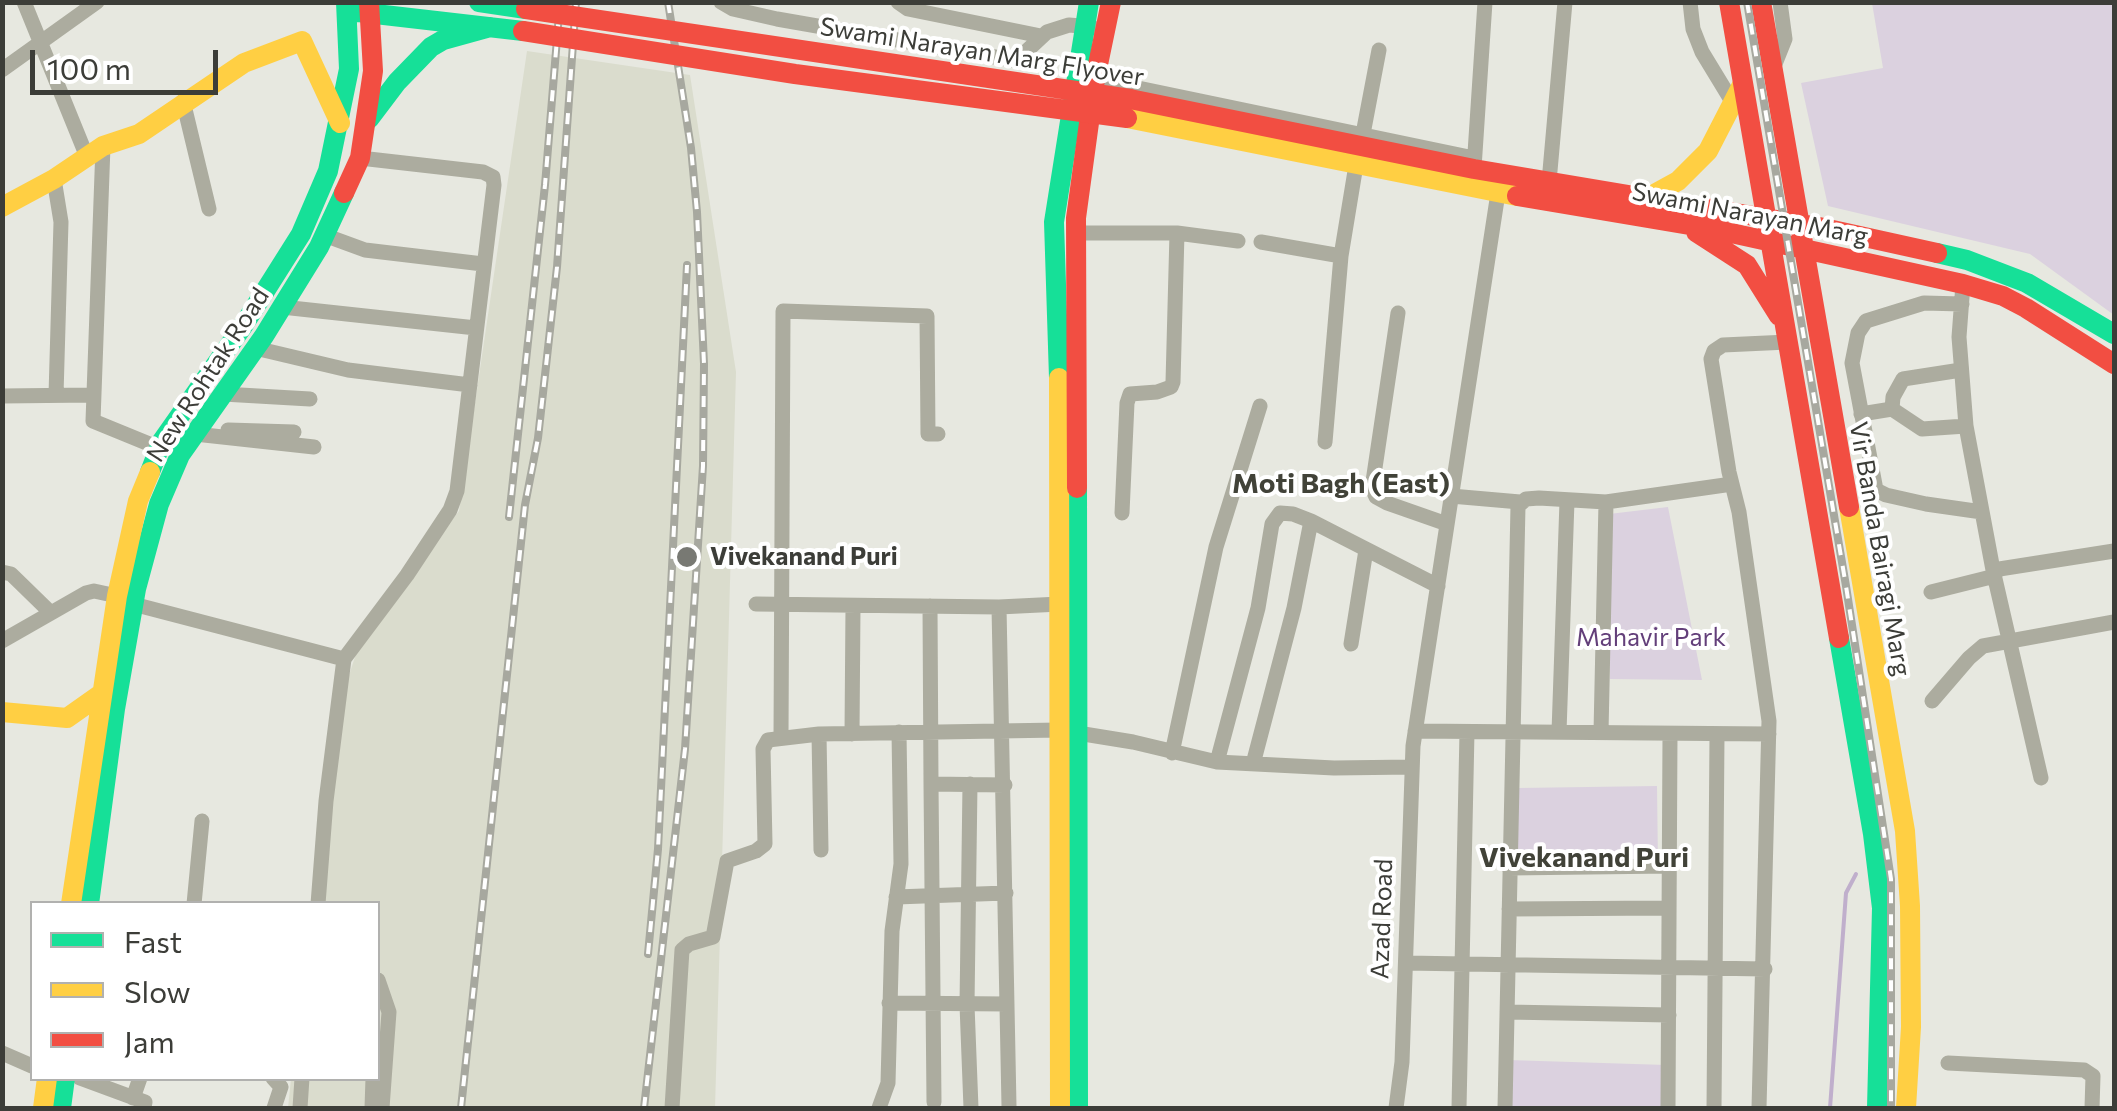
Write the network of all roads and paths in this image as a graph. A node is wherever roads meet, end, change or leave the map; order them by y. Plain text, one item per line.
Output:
1 (24, 2) edge
2 (97, 2) edge
3 (479, 2) edge
4 (721, 2) edge
5 (898, 2) edge
6 (1089, 2) edge
7 (1111, 2) edge
8 (1485, 2) edge
9 (1565, 2) edge
10 (1690, 2) edge
11 (1729, 2) edge
12 (1761, 2) edge
13 (1780, 2) edge
14 (342, 5) edge
15 (369, 8) edge
16 (1084, 25) junction
17 (490, 27) junction
18 (1106, 30) junction
19 (1041, 36) junction
20 (42, 42) junction
21 (1380, 50) dead end
22 (2, 70) edge
23 (1772, 72) junction
24 (1095, 79) junction
25 (1737, 94) junction
26 (183, 101) junction
27 (1128, 109) junction
28 (338, 119) junction
29 (368, 122) junction
30 (1363, 134) junction
31 (95, 152) junction
32 (360, 158) junction
33 (1474, 164) junction
34 (1356, 165) junction
35 (54, 179) junction
36 (1549, 182) junction
37 (1498, 193) junction
38 (1647, 198) junction
39 (2, 207) edge
40 (209, 208) dead end
41 (1766, 218) junction
42 (1678, 223) junction
43 (1798, 223) junction
44 (1076, 232) junction
45 (1177, 233) junction
46 (324, 235) junction
47 (1238, 241) dead end
48 (1261, 242) dead end
49 (1770, 242) junction
50 (1802, 250) junction
51 (1341, 256) junction
52 (484, 264) junction
53 (1962, 294) junction
54 (282, 307) junction
55 (1398, 313) dead end
56 (476, 328) junction
57 (1787, 334) junction
58 (2114, 334) edge
59 (255, 348) junction
60 (2114, 364) edge
61 (1961, 370) junction
62 (470, 384) junction
63 (223, 394) junction
64 (56, 395) junction
65 (92, 395) junction
66 (2, 396) edge
67 (310, 399) dead end
68 (1260, 406) dead end
69 (1892, 409) junction
70 (1861, 414) junction
71 (1966, 426) junction
72 (196, 432) junction
73 (294, 432) dead end
74 (938, 434) dead end
75 (1325, 442) dead end
76 (314, 447) dead end
77 (160, 448) junction
78 (1732, 484) junction
79 (1451, 496) junction
80 (1567, 500) junction
81 (1520, 502) junction
82 (1606, 502) junction
83 (1982, 512) junction
84 (1122, 513) dead end
85 (1312, 522) junction
86 (1447, 524) junction
87 (1366, 550) junction
88 (2114, 551) edge
89 (2, 572) edge
90 (1994, 573) junction
91 (1438, 586) junction
92 (1932, 592) dead end
93 (125, 600) junction
94 (756, 604) dead end
95 (1060, 604) junction
96 (780, 605) junction
97 (853, 606) junction
98 (930, 606) junction
99 (999, 607) junction
100 (50, 612) junction
101 (2114, 622) edge
102 (2, 640) edge
103 (2010, 640) junction
104 (1351, 644) dead end
105 (344, 659) junction
106 (101, 694) junction
107 (1932, 701) dead end
108 (2, 712) edge
109 (1004, 730) junction
110 (1068, 731) junction
111 (1415, 731) junction
112 (1511, 731) junction
113 (899, 732) junction
114 (930, 732) junction
115 (1467, 732) junction
116 (1559, 732) junction
117 (1600, 732) junction
118 (819, 734) junction
119 (852, 734) junction
120 (1770, 734) junction
121 (1670, 735) junction
122 (781, 736) junction
123 (1717, 736) junction
124 (1172, 753) junction
125 (1217, 762) junction
126 (1253, 764) junction
127 (1412, 766) junction
128 (2041, 778) dead end
129 (931, 784) junction
130 (970, 784) junction
131 (1005, 786) junction
132 (202, 821) dead end
133 (821, 850) dead end
134 (1669, 866) junction
135 (1509, 868) junction
136 (968, 893) junction
137 (1006, 893) junction
138 (932, 894) junction
139 (896, 897) junction
140 (71, 901) edge
141 (89, 901) edge
142 (194, 901) edge
143 (318, 901) edge
144 (1668, 908) junction
145 (1509, 909) junction
146 (1406, 964) junction
147 (1461, 964) junction
148 (1507, 964) junction
149 (1669, 966) junction
150 (1716, 967) junction
151 (1765, 969) junction
152 (380, 985) edge
153 (889, 1004) junction
154 (967, 1004) junction
155 (1007, 1004) junction
156 (934, 1005) junction
157 (1507, 1012) junction
158 (1668, 1015) junction
159 (2, 1053) edge
160 (1948, 1063) dead end
161 (30, 1065) edge
162 (47, 1081) edge
163 (64, 1081) edge
164 (87, 1081) edge
165 (276, 1081) edge
166 (302, 1081) edge
167 (374, 1081) edge
168 (934, 1102) dead end
169 (138, 1103) edge
170 (1009, 1106) edge
171 (43, 1108) edge
172 (60, 1108) edge
173 (274, 1108) edge
174 (300, 1108) edge
175 (372, 1108) edge
176 (382, 1108) edge
177 (672, 1108) edge
178 (879, 1108) edge
179 (972, 1108) edge
180 (1060, 1108) edge
181 (1078, 1108) edge
182 (1396, 1108) edge
183 (1459, 1108) edge
184 (1505, 1108) edge
185 (1668, 1108) edge
186 (1714, 1108) edge
187 (1760, 1108) edge
188 (1877, 1108) edge
189 (1906, 1108) edge
190 (2092, 1108) edge

1 - 20 street
2 - 20 street
3 - 27 main road, Swami Narayan Marg Flyover, bridge
4 - 19 street
5 - 19 street
6 - 16 main road
7 - 18 main road
8 - 33 street
9 - 36 street
10 - 25 street
11 - 25 main road
12 - 23 main road, Vir Banda Bairagi Marg
13 - 23 street
14 - 15 main road
14 - 28 main road, New Rohtak Road
15 - 17 main road
15 - 29 main road, New Rohtak Road
16 - 18 street
16 - 19 street
16 - 95 main road
17 - 27 main road, Swami Narayan Marg Flyover, bridge
17 - 29 main road
18 - 24 main road
20 - 22 street
20 - 31 street
21 - 30 street
23 - 43 main road, Vir Banda Bairagi Marg
24 - 30 street
24 - 44 main road
25 - 38 main road
25 - 41 main road
26 - 28 main road
26 - 31 main road
26 - 40 street
27 - 33 main road, Swami Narayan Marg Flyover
27 - 34 main road, Swami Narayan Marg Flyover
28 - 77 main road, New Rohtak Road
29 - 32 main road, New Rohtak Road
30 - 33 street
31 - 35 main road
31 - 65 street
32 - 46 main road, New Rohtak Road
32 - 52 street
33 - 36 main road, Swami Narayan Marg
34 - 37 main road, Swami Narayan Marg
34 - 51 street
35 - 39 main road
35 - 64 street
36 - 38 main road, Swami Narayan Marg
37 - 42 main road, Swami Narayan Marg
37 - 79 street, Azad Road
38 - 41 main road, Swami Narayan Marg
41 - 43 main road, Swami Narayan Marg
41 - 49 main road
42 - 49 main road, Swami Narayan Marg
42 - 57 main road
43 - 50 main road, Vir Banda Bairagi Marg
43 - 58 main road, Swami Narayan Marg
44 - 45 street
44 - 110 main road
45 - 47 street
45 - 84 street
46 - 52 street
46 - 54 main road, New Rohtak Road
48 - 51 street
49 - 50 main road, Swami Narayan Marg
49 - 57 main road
50 - 53 main road, Swami Narayan Marg
50 - 189 main road, Vir Banda Bairagi Marg
51 - 75 street
52 - 56 street
53 - 60 main road, Swami Narayan Marg
53 - 61 street
53 - 70 street
54 - 56 street
54 - 59 main road, New Rohtak Road
55 - 86 street
56 - 62 street
57 - 78 street
57 - 188 main road
59 - 62 street
59 - 63 main road, New Rohtak Road
61 - 69 street
61 - 71 street
62 - 105 street
63 - 67 street
63 - 72 main road, New Rohtak Road
64 - 65 street
64 - 66 street
65 - 77 street
68 - 124 street
69 - 70 street
69 - 71 street
70 - 83 street
71 - 83 street
72 - 73 street
72 - 76 street
72 - 93 main road, New Rohtak Road
74 - 96 street
77 - 93 main road, New Rohtak Road
78 - 82 street
78 - 120 street
79 - 81 street
79 - 86 street, Azad Road
80 - 81 street
80 - 82 street
80 - 116 street
81 - 112 street
82 - 117 street
83 - 90 street
85 - 87 street
85 - 125 street
85 - 126 street
86 - 91 street, Azad Road
87 - 91 street
87 - 104 street
88 - 90 street
89 - 100 street
90 - 92 street
90 - 103 street
91 - 111 street, Azad Road
93 - 100 street
93 - 105 street
93 - 106 main road, New Rohtak Road
93 - 141 main road, New Rohtak Road
94 - 96 street
95 - 99 street
95 - 110 main road
96 - 97 street
96 - 122 street
97 - 98 street
97 - 119 street
98 - 99 street
98 - 114 street
99 - 109 street
100 - 102 street
101 - 103 street
103 - 107 street
103 - 128 street
105 - 143 street
106 - 108 main road
106 - 140 main road, New Rohtak Road
109 - 110 street
109 - 114 street
109 - 131 street
110 - 124 street
110 - 180 main road
110 - 181 main road
111 - 115 street
111 - 127 street, Azad Road
112 - 115 street
112 - 116 street
112 - 135 street
113 - 114 street
113 - 119 street
113 - 139 street
114 - 129 street
115 - 147 street
116 - 117 street
117 - 121 street
118 - 119 street
118 - 122 street
118 - 133 street
120 - 123 street
120 - 151 street
121 - 123 street
121 - 134 street
122 - 177 street
123 - 150 street
124 - 125 street
125 - 126 street
126 - 127 street
127 - 146 street, Azad Road
129 - 130 street
129 - 138 street
130 - 131 street
130 - 136 street
131 - 137 street
132 - 142 street
134 - 135 street
134 - 144 street
135 - 145 street
136 - 137 street
136 - 138 street
136 - 154 street
137 - 155 street
138 - 139 street
138 - 156 street
139 - 153 street
144 - 145 street
144 - 149 street
145 - 148 street
146 - 147 street
146 - 182 street, Azad Road
147 - 148 street
147 - 183 street
148 - 149 street
148 - 157 street
149 - 150 street
149 - 158 street
150 - 151 street
150 - 186 street
151 - 187 street
152 - 176 street
153 - 156 street
153 - 178 street
154 - 155 street
154 - 156 street
154 - 179 street
155 - 170 street
156 - 168 street
157 - 158 street
157 - 184 street
158 - 185 street
159 - 161 street
160 - 190 street
162 - 171 main road
163 - 172 main road
164 - 169 street
165 - 173 street
166 - 174 street
167 - 175 street

